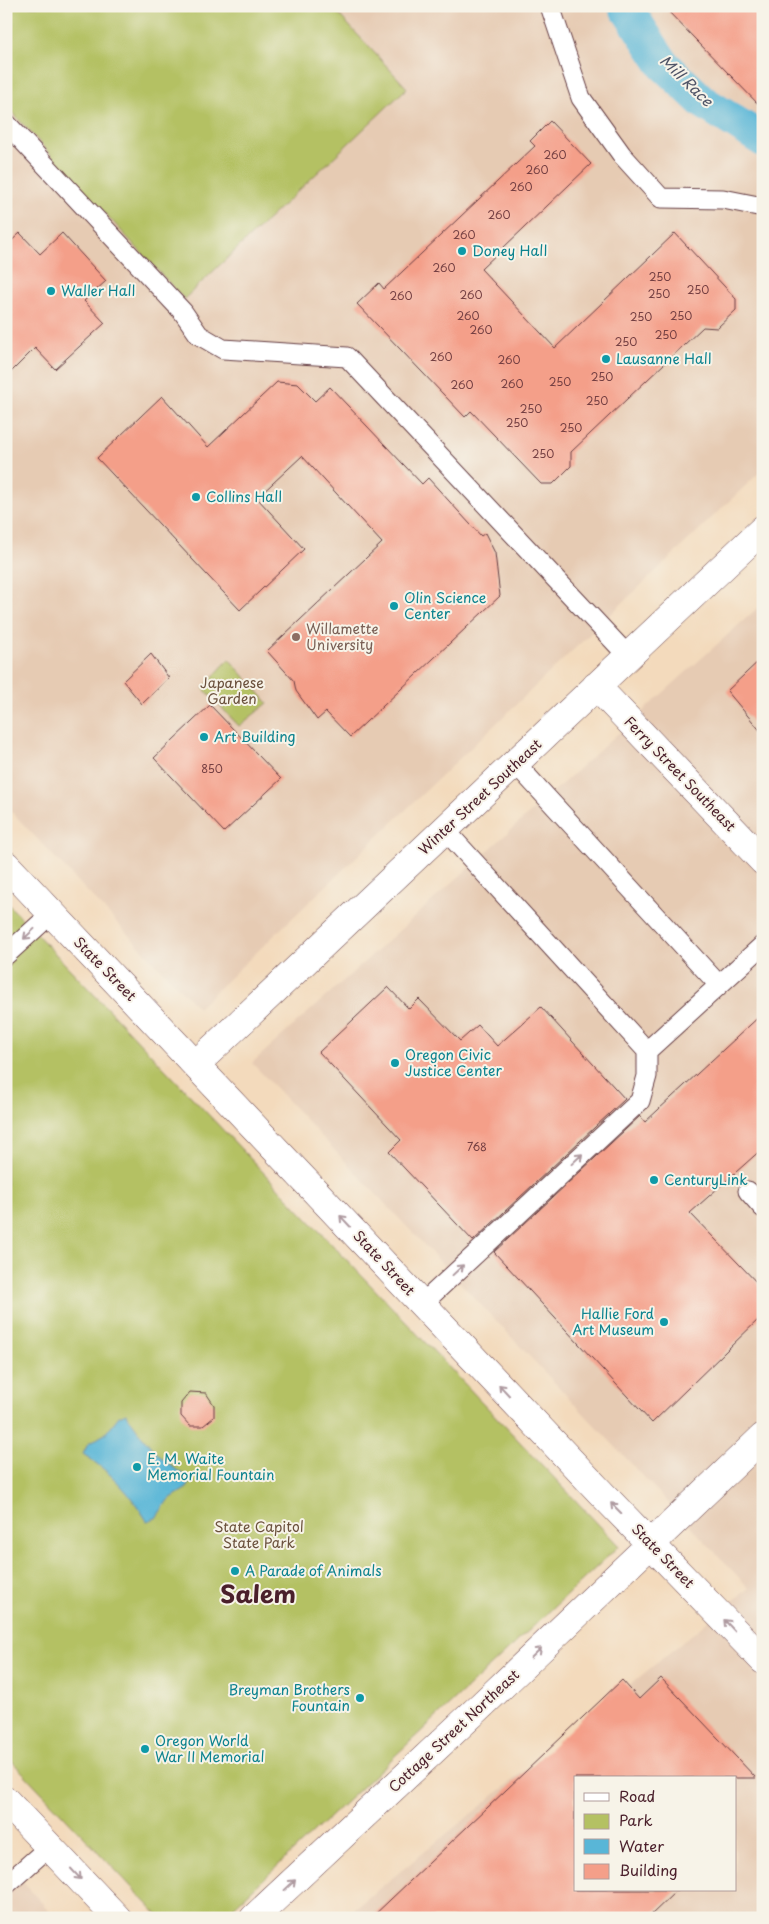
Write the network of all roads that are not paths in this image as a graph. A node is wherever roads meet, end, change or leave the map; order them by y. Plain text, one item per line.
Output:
1 (550, 6) edge
2 (9, 132) edge
3 (763, 207) edge
4 (763, 529) edge
5 (628, 656) junction
6 (596, 686) junction
7 (515, 763) junction
8 (444, 830) junction
9 (763, 861) edge
10 (6, 865) edge
11 (52, 913) junction
12 (763, 945) edge
13 (6, 956) edge
14 (719, 985) junction
15 (648, 1051) junction
16 (196, 1064) junction
17 (748, 1192) dead end
18 (763, 1208) edge
19 (422, 1304) junction
20 (763, 1437) edge
21 (651, 1543) junction
22 (763, 1660) edge
23 (6, 1801) edge
24 (50, 1846) junction
25 (6, 1885) edge
26 (118, 1918) edge
27 (254, 1918) edge

1 - 3 lane
2 - 5 lane
4 - 5 street, Winter Street Southeast
5 - 6 street, Winter Street Southeast
6 - 7 street, Winter Street Southeast
6 - 9 street, Ferry Street Southeast
7 - 8 street, Winter Street Southeast
7 - 14 lane
8 - 15 lane
8 - 16 street, Winter Street Southeast
10 - 11 street, State Street
11 -> 13 lane
11 - 16 street, State Street
12 - 14 lane
14 - 15 lane
19 -> 15 lane
19 -> 16 street, State Street
17 - 18 lane
21 -> 19 street, State Street
20 - 21 street, Cottage Street Northeast
22 -> 21 street, State Street
27 -> 21 street, Cottage Street Northeast
23 - 24 street
24 - 25 lane
24 -> 26 street

